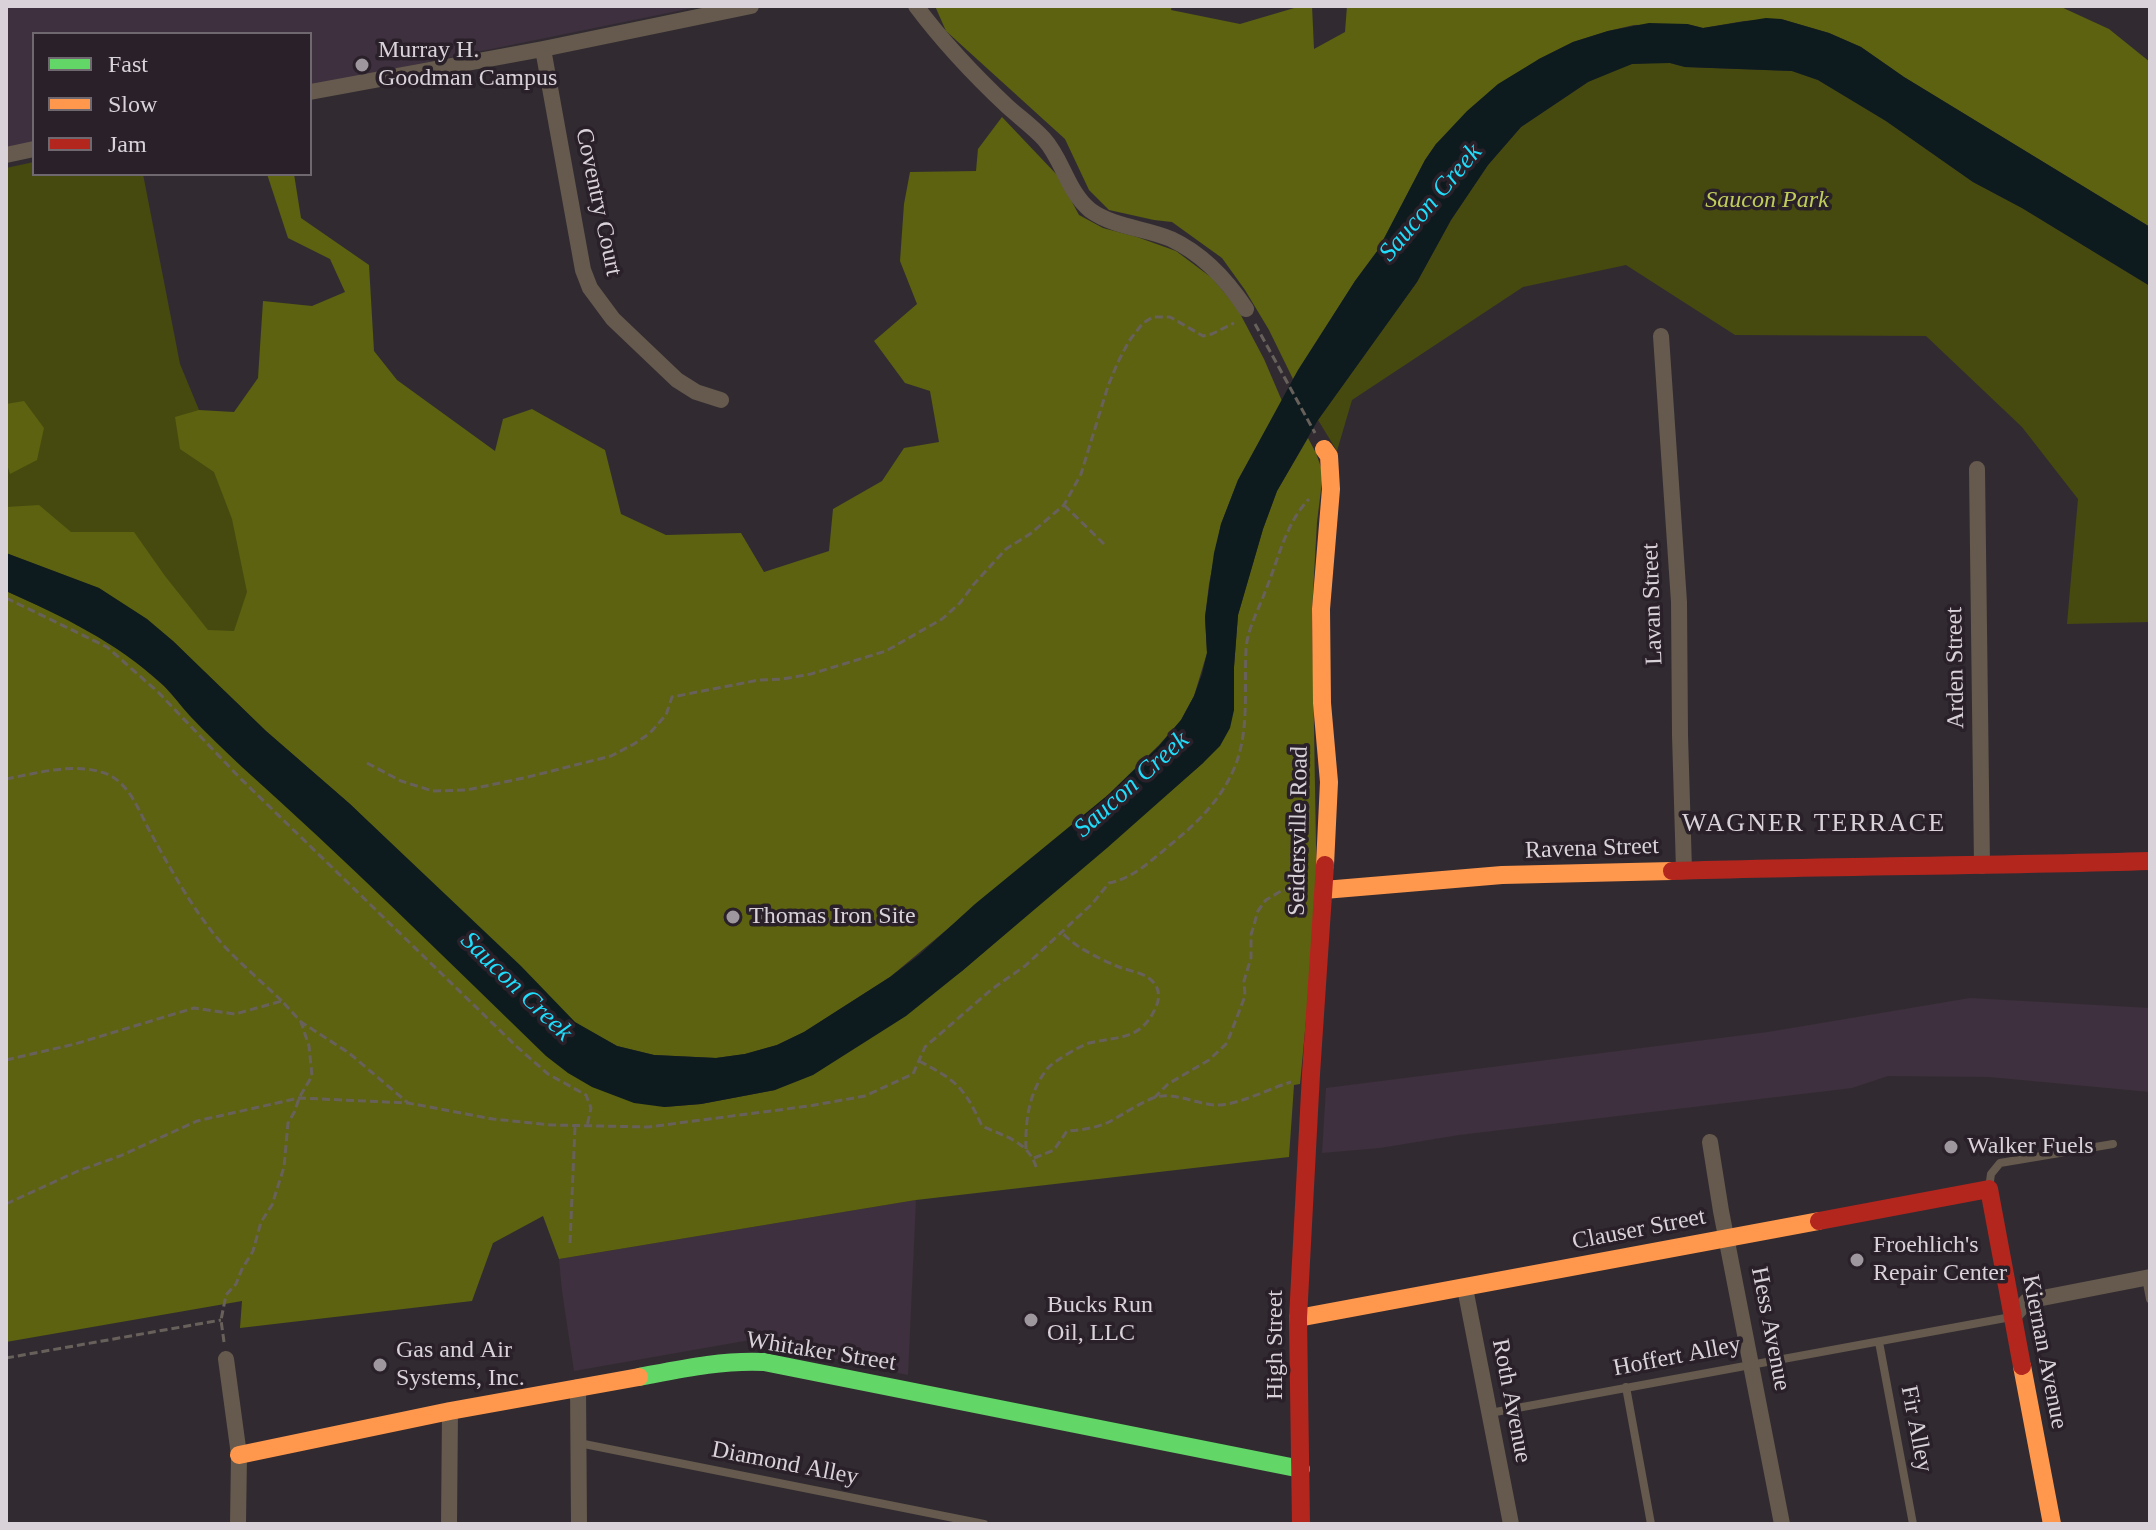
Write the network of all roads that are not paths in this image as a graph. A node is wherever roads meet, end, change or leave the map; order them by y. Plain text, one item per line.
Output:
1 (751, 6) edge
2 (916, 6) edge
3 (543, 49) junction
4 (312, 92) edge
5 (32, 149) edge
6 (6, 155) edge
7 (1246, 309) road end
8 (1661, 336) dead end
9 (721, 400) dead end
10 (1324, 449) road end
11 (1977, 469) dead end
12 (2150, 861) edge
13 (1982, 866) junction
14 (1684, 870) junction
15 (1319, 889) junction
16 (1710, 1142) dead end
17 (2113, 1144) dead end
18 (1306, 1167) joint
19 (1989, 1189) junction
20 (1727, 1237) junction
21 (2148, 1277) edge
22 (1465, 1288) junction
23 (2150, 1299) edge
24 (2013, 1317) junction
25 (1298, 1318) junction
26 (1879, 1342) junction
27 (226, 1359) road end
28 (1752, 1363) junction
29 (578, 1387) junction
30 (1626, 1387) junction
31 (450, 1411) junction
32 (1489, 1413) junction
33 (578, 1443) junction
34 (239, 1455) junction
35 (1301, 1469) junction
36 (238, 1524) edge
37 (449, 1524) edge
38 (579, 1524) edge
39 (984, 1524) edge
40 (1301, 1524) edge
41 (1511, 1524) edge
42 (1651, 1524) edge
43 (1782, 1524) edge
44 (1913, 1524) edge
45 (2052, 1524) edge

1 - 3 street
2 - 7 street
3 - 4 street
3 - 9 street, Coventry Court
5 - 6 street
8 - 14 street, Lavan Street
10 - 15 street, Seidersville Road
11 - 13 street, Arden Street
12 - 13 street, Ravena Street
13 - 14 street, Ravena Street
14 - 15 street, Ravena Street
15 - 18 street, Seidersville Road
16 - 20 street, Hess Avenue
17 - 19 lane
18 - 25 street, High Street
19 - 20 street, Clauser Street
19 - 24 street, Kiernan Avenue
20 - 22 street, Clauser Street
20 - 28 street, Hess Avenue
21 - 23 lane
21 - 24 street
22 - 25 street, Clauser Street
22 - 32 street, Roth Avenue
24 - 26 lane, Hoffert Alley
24 - 45 street, Kiernan Avenue
25 - 35 street, High Street
26 - 28 lane, Hoffert Alley
26 - 44 lane, Fir Alley
27 - 34 street
28 - 30 lane, Hoffert Alley
28 - 43 street, Hess Avenue
29 - 31 street, Whitaker Street
29 - 33 street
29 - 35 street, Whitaker Street
30 - 32 lane, Hoffert Alley
30 - 42 lane
31 - 34 street, Whitaker Street
31 - 37 street
32 - 41 street, Roth Avenue
33 - 38 street
33 - 39 lane, Diamond Alley
34 - 36 street
35 - 40 street, High Street

